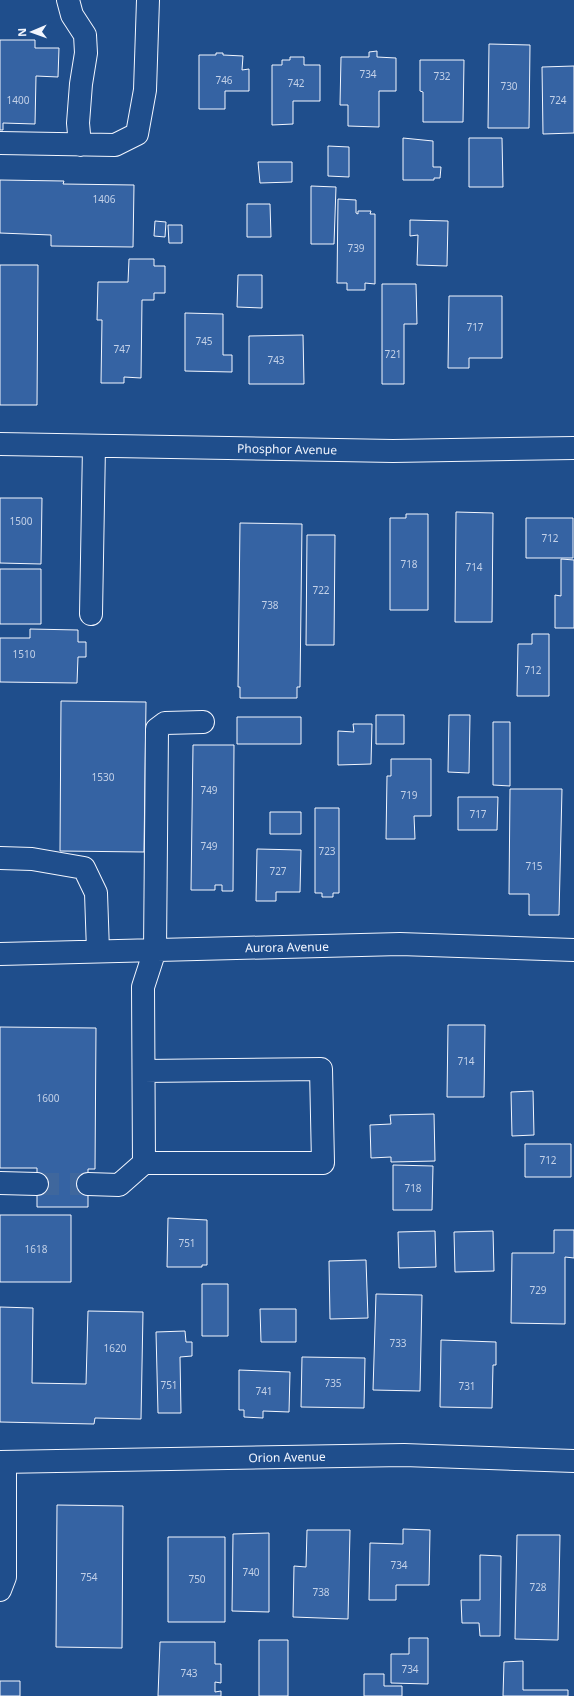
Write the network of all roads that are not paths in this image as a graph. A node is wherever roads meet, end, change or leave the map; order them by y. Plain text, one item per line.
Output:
1 (68, 0) edge
2 (148, 0) edge
3 (0, 142) edge
4 (80, 144) junction
5 (0, 444) edge
6 (94, 446) junction
7 (574, 448) edge
8 (91, 614) dead end
9 (204, 722) dead end
10 (0, 858) edge
11 (155, 950) junction
12 (574, 950) edge
13 (98, 952) junction
14 (0, 954) edge
15 (144, 1072) junction
16 (144, 1163) junction
17 (0, 1183) edge
18 (37, 1184) tunnel mouth
19 (88, 1184) tunnel mouth
20 (574, 1461) edge
21 (3, 1462) edge
22 (0, 1590) edge

1 - 4 street
2 - 4 street
3 - 4 street
5 - 6 street, Phosphor Avenue
6 - 7 street, Phosphor Avenue
6 - 8 street
9 - 11 street
10 - 13 street
11 - 12 street, Aurora Avenue
11 - 13 street, Aurora Avenue
11 - 15 street
13 - 14 street, Aurora Avenue
15 - 16 street
15 - 16 street
16 - 19 street
17 - 18 street
20 - 21 street, Orion Avenue
21 - 22 street

